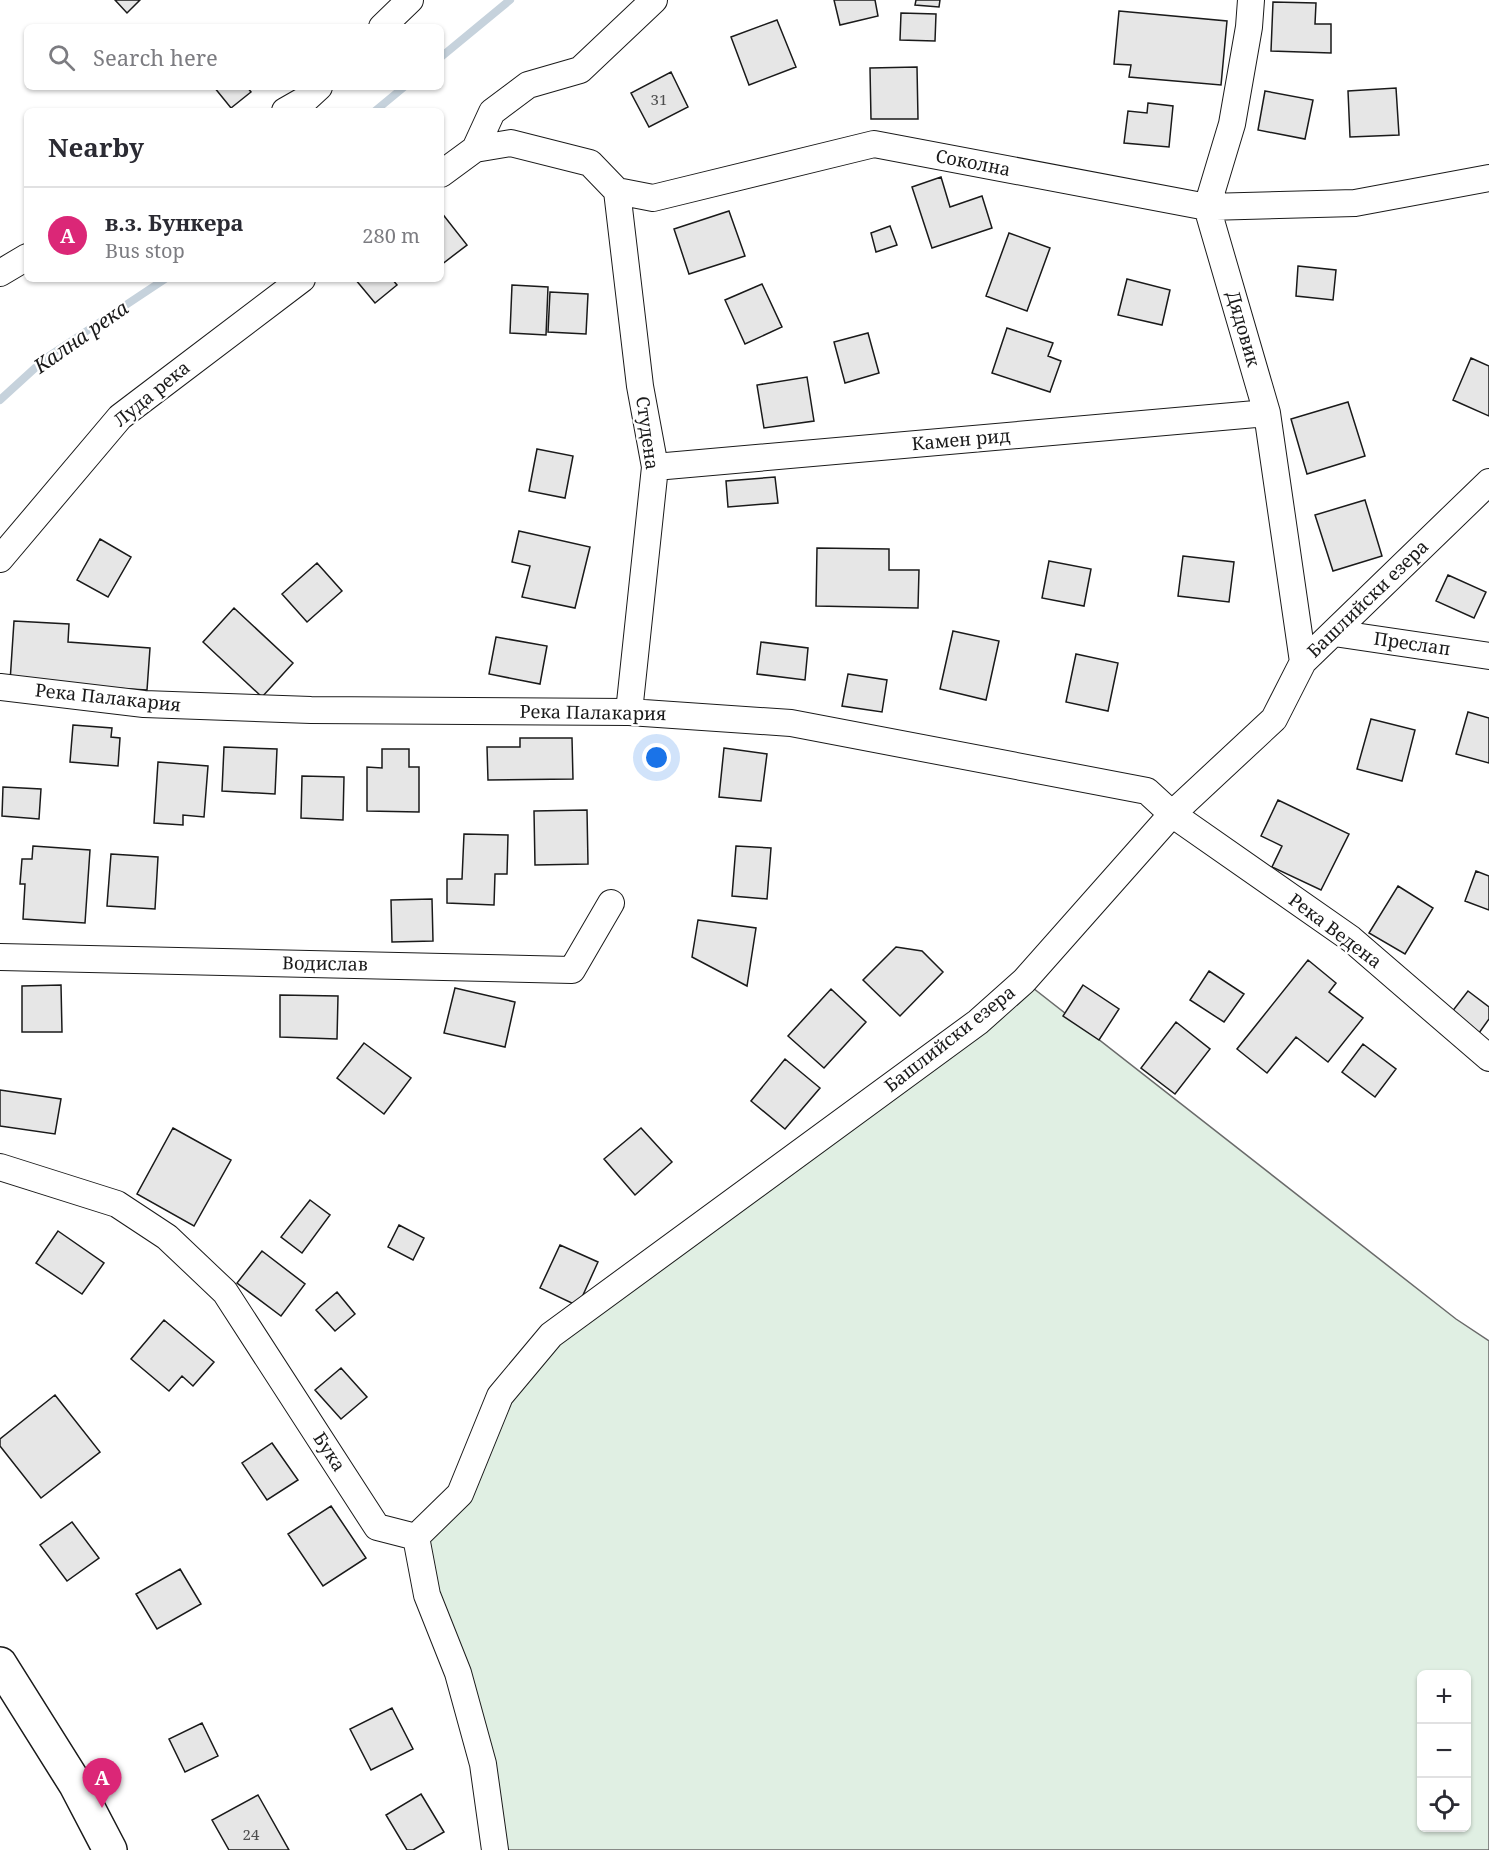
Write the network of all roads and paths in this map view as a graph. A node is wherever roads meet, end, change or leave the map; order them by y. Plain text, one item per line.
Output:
1 (410, 0) edge
2 (654, 0) edge
3 (1251, 0) edge
4 (385, 24) edge
5 (316, 90) edge
6 (290, 108) edge
7 (475, 148) junction
8 (444, 172) edge
9 (1489, 178) edge
10 (617, 191) junction
11 (1207, 207) junction
12 (24, 259) edge
13 (0, 273) edge
14 (298, 282) edge
15 (1268, 413) junction
16 (655, 467) junction
17 (1489, 482) edge
18 (0, 559) edge
19 (1334, 633) junction
20 (1489, 656) edge
21 (1303, 662) junction
22 (0, 687) edge
23 (629, 712) junction
24 (1173, 814) junction
25 (611, 903) dead end
26 (0, 957) edge
27 (1489, 1058) edge
28 (0, 1167) edge
29 (416, 1537) junction
30 (0, 1664) edge
31 (110, 1850) edge
32 (495, 1850) edge

1 - 4 street
2 - 7 street
3 - 11 street
5 - 6 street
7 - 8 street
7 - 10 street
9 - 11 street, Соколна
10 - 11 street, Соколна
10 - 16 street, Студена
11 - 15 street, Дядовик
12 - 13 street
14 - 18 street, Луда река
15 - 16 street, Камен рид
15 - 21 street, Дядовик
16 - 23 street, Студена
17 - 19 street, Башлийски езера
19 - 20 street, Преслап
19 - 21 street, Башлийски езера
21 - 24 street, Башлийски езера
22 - 23 street, Река Палакария
23 - 24 street, Река Палакария
24 - 27 street, Река Ведена
24 - 29 street, Башлийски езера
25 - 26 street, Водислав
28 - 29 street, Бука
29 - 32 street
30 - 31 street

